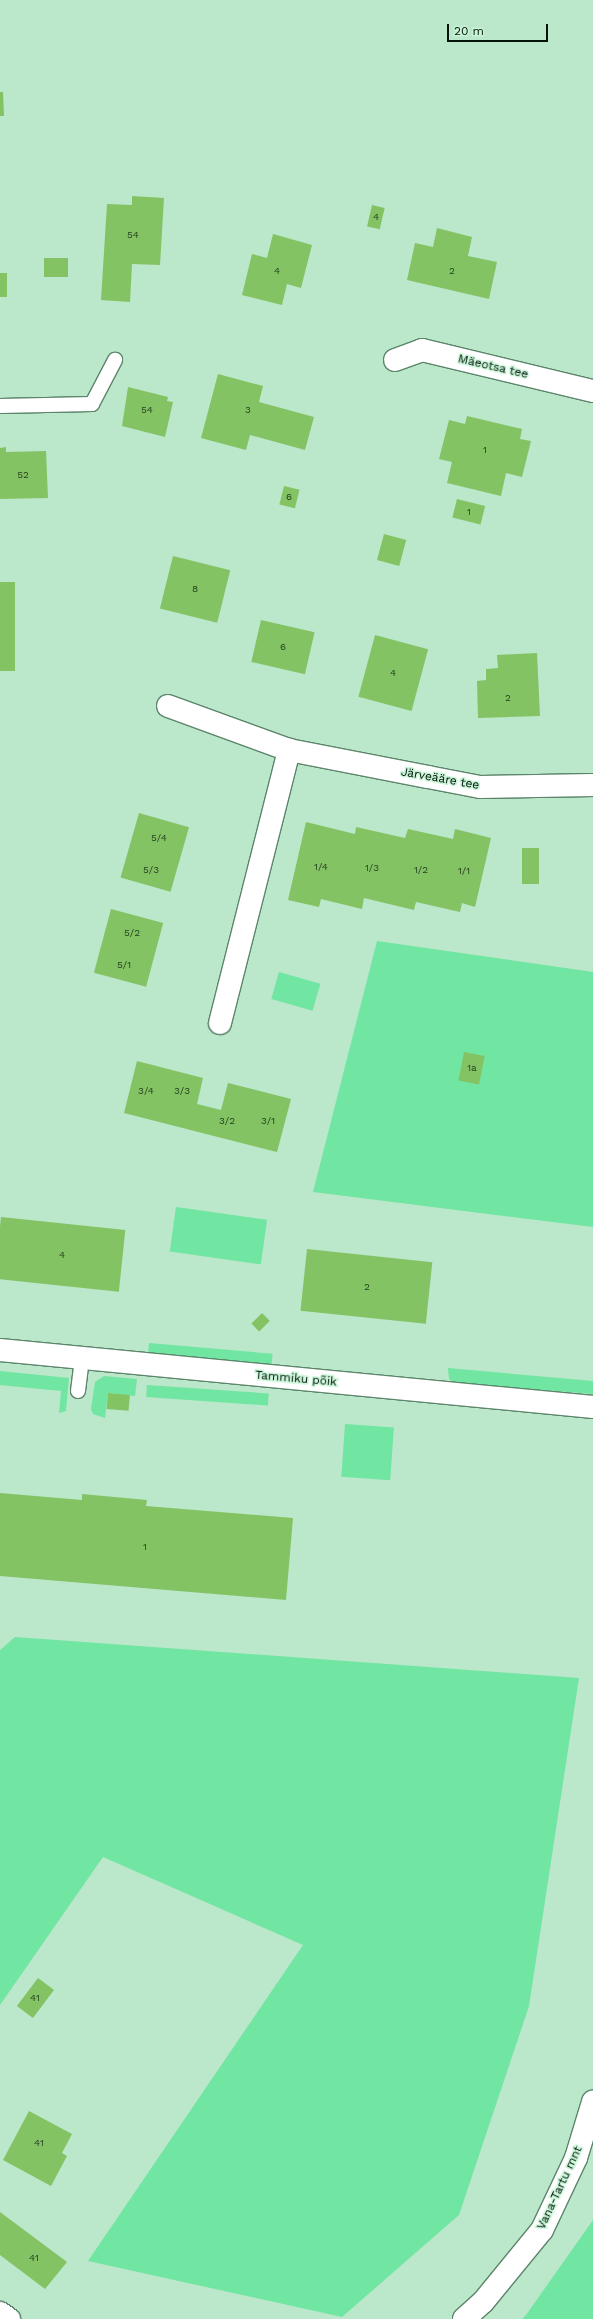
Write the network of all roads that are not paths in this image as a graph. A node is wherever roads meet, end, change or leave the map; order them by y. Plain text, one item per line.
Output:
1 (115, 360) dead end
2 (395, 360) dead end
3 (593, 391) edge
4 (0, 406) edge
5 (168, 706) dead end
6 (289, 750) junction
7 (593, 785) edge
8 (220, 1023) dead end
9 (0, 1350) edge
10 (82, 1360) junction
11 (78, 1391) dead end
12 (593, 1407) edge
13 (593, 2102) edge
14 (0, 2313) edge
15 (9, 2319) edge
16 (464, 2319) edge

1 - 4 lane
2 - 3 street, Mäeotsa tee
5 - 6 street, Järveääre tee
6 - 7 street, Järveääre tee
6 - 8 street
9 - 10 street, Tammiku põik
10 - 11 lane
10 - 12 street, Tammiku põik
13 - 16 street, Vana-Tartu mnt
14 - 15 street

